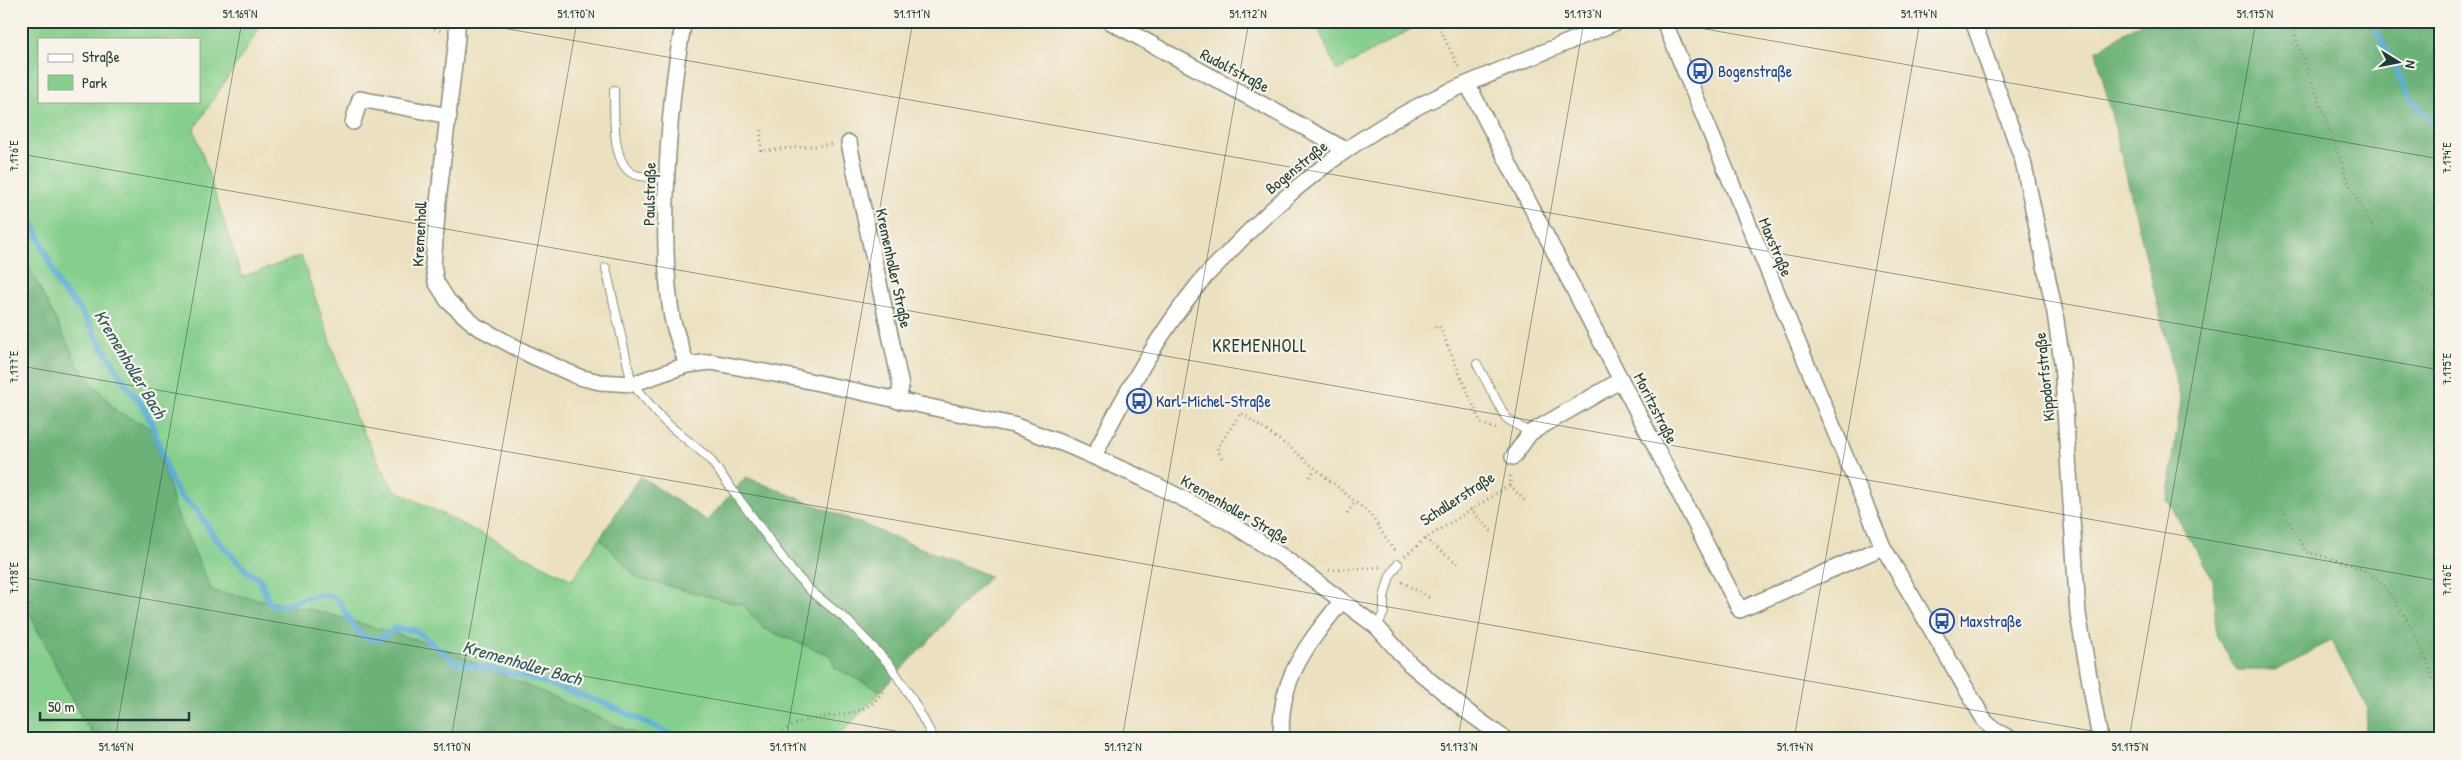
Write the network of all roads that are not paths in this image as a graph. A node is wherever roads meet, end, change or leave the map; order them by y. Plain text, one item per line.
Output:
1 (457, 21) edge
2 (684, 21) edge
3 (1619, 21) edge
4 (1664, 21) edge
5 (1973, 21) edge
6 (1114, 23) edge
7 (1468, 84) junction
8 (614, 90) dead end
9 (449, 116) junction
10 (353, 122) dead end
11 (848, 143) road end
12 (1346, 150) junction
13 (667, 178) junction
14 (606, 268) dead end
15 (1477, 364) dead end
16 (687, 365) junction
17 (1622, 380) junction
18 (632, 384) junction
19 (898, 401) junction
20 (1530, 433) junction
21 (1094, 456) junction
22 (1513, 457) road end
23 (1883, 547) junction
24 (1399, 562) road end
25 (1341, 602) junction
26 (1377, 627) junction
27 (934, 739) edge
28 (1282, 739) edge
29 (1505, 739) edge
30 (2011, 739) edge
31 (2100, 739) edge

1 - 9 street, Kremenholl
2 - 13 street, Paulstraße
3 - 7 street, Bogenstraße
4 - 23 street, Maxstraße
5 - 31 street, Kippdorfstraße
6 - 12 street, Rudolfstraße
7 - 12 street, Bogenstraße
7 - 17 street, Moritzstraße
8 - 13 lane
9 - 10 street
9 - 18 street, Kremenholl
11 - 19 street, Kremenholler Straße
12 - 21 street, Bogenstraße
13 - 16 street, Paulstraße
14 - 18 lane
15 - 20 lane
16 - 18 street, Kremenholl
16 - 19 street, Kremenholler Straße
17 - 20 street
17 - 23 street, Moritzstraße
18 - 27 lane
19 - 21 street, Kremenholler Straße
20 - 22 street
21 - 25 street, Kremenholler Straße
23 - 30 street, Maxstraße
24 - 26 lane
25 - 26 street, Kremenholler Straße
25 - 28 street
26 - 29 street, Kremenholler Straße

